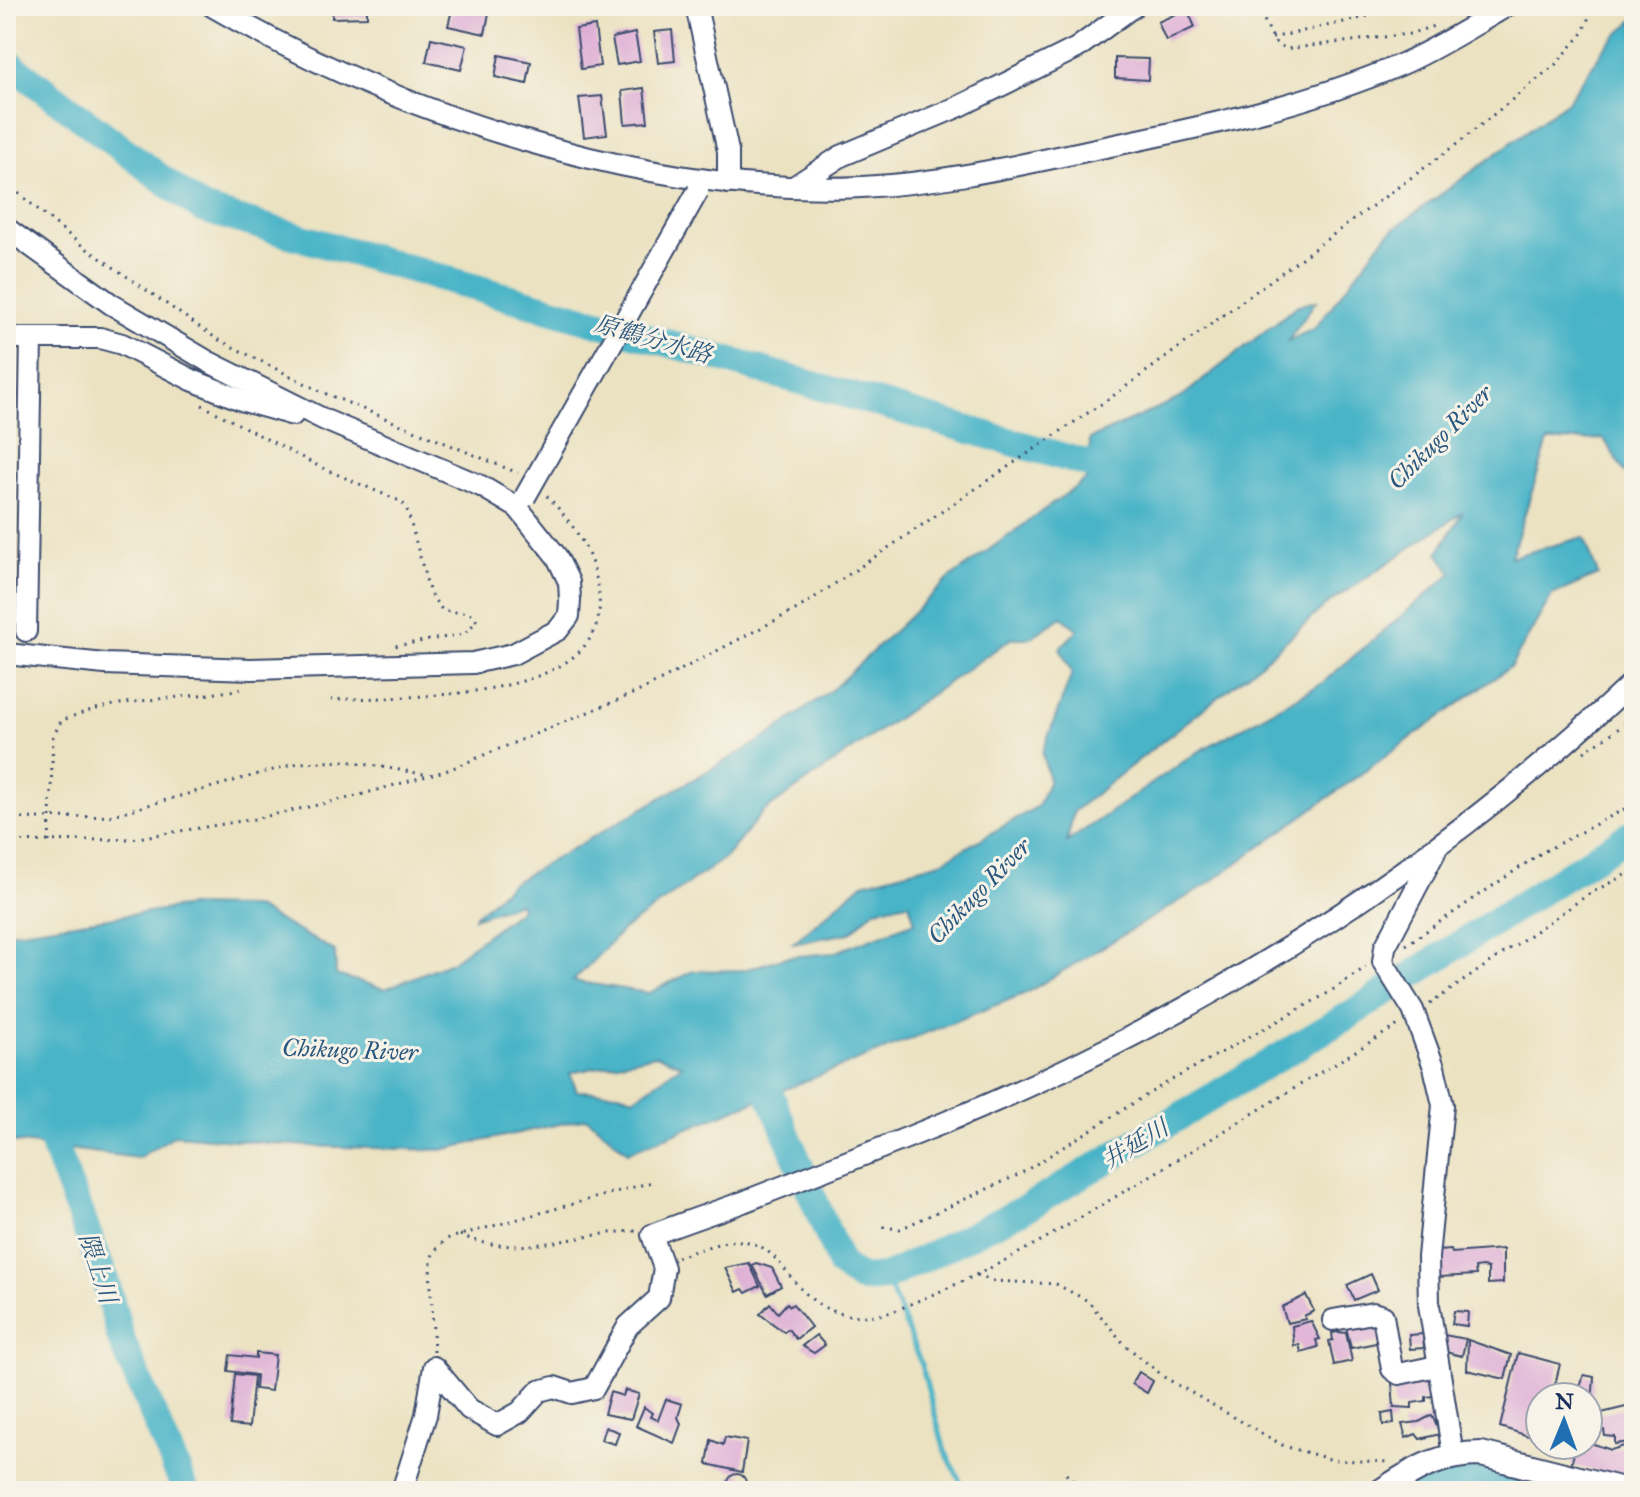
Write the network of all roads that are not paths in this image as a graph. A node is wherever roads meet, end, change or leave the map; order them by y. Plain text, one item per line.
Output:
1 (212, 6) edge
2 (696, 6) edge
3 (1134, 6) edge
4 (1507, 6) edge
5 (728, 183) junction
6 (700, 186) junction
7 (795, 186) junction
8 (6, 228) edge
9 (6, 338) edge
10 (31, 338) junction
11 (325, 420) junction
12 (521, 502) junction
13 (26, 631) dead end
14 (6, 654) edge
15 (1634, 681) edge
16 (1437, 849) junction
17 (1333, 1320) dead end
18 (1437, 1366) junction
19 (1453, 1455) junction
20 (402, 1491) edge
21 (1382, 1491) edge
22 (1627, 1491) edge

1 - 6 street
2 - 5 street
3 - 7 street
4 - 7 street
5 - 6 street
5 - 7 street
6 - 12 street, bridge
8 - 11 street
9 - 10 street
10 - 11 street
10 - 13 street
11 - 12 street
12 - 14 street
15 - 16 street
16 - 18 street
16 - 20 street
17 - 18 street
18 - 19 street
19 - 21 main road
19 - 22 main road

